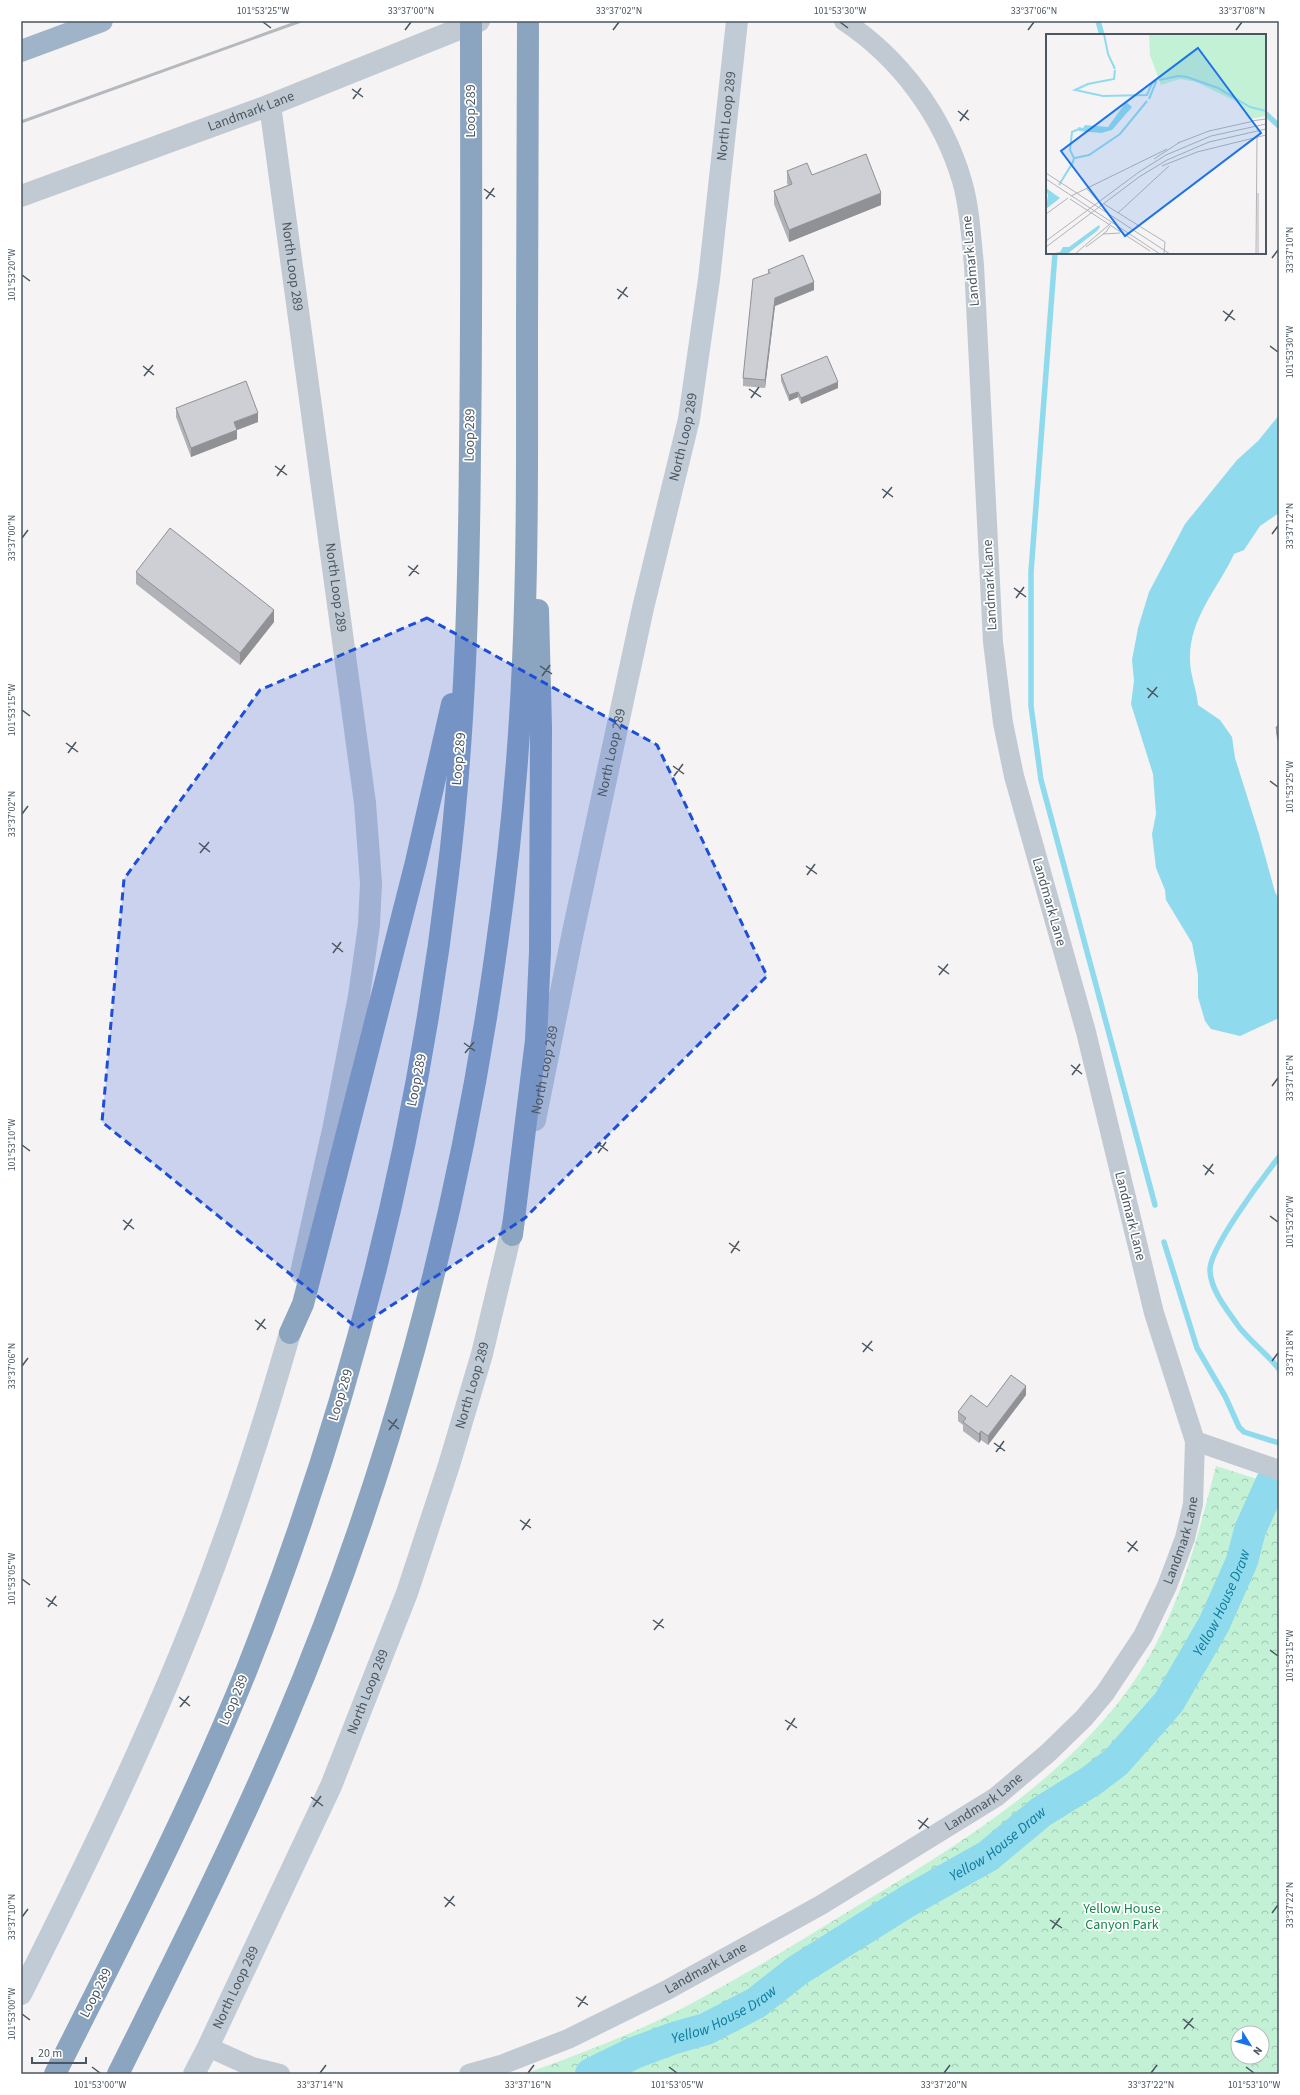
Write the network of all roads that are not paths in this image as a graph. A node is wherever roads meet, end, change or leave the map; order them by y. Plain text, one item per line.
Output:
1 (102, 21) edge
2 (471, 21) edge
3 (479, 21) edge
4 (528, 21) edge
5 (737, 21) edge
6 (844, 21) edge
7 (21, 50) edge
8 (270, 105) junction
9 (21, 196) edge
10 (527, 437) junction
11 (469, 576) junction
12 (512, 1235) junction
13 (290, 1333) junction
14 (1195, 1441) junction
15 (1279, 1470) edge
16 (26, 1976) edge
17 (21, 1994) edge
18 (208, 2047) junction
19 (55, 2074) edge
20 (118, 2074) edge
21 (194, 2074) edge
22 (280, 2074) edge
23 (469, 2074) edge

1 - 7 highway
2 - 11 highway, Loop 289
3 - 8 street, Landmark Lane
4 - 10 highway
5 - 12 main road, North Loop 289
6 - 14 street, Landmark Lane
8 - 9 street, Landmark Lane
8 - 13 street, North Loop 289
10 - 12 highway
10 - 20 highway
11 - 13 highway
11 - 19 highway, Loop 289
12 - 18 main road, North Loop 289
13 - 16 main road, North Loop 289
14 - 15 street
14 - 23 street, Landmark Lane
16 - 17 main road, North Loop 289
18 - 21 main road, North Loop 289
18 - 22 street

